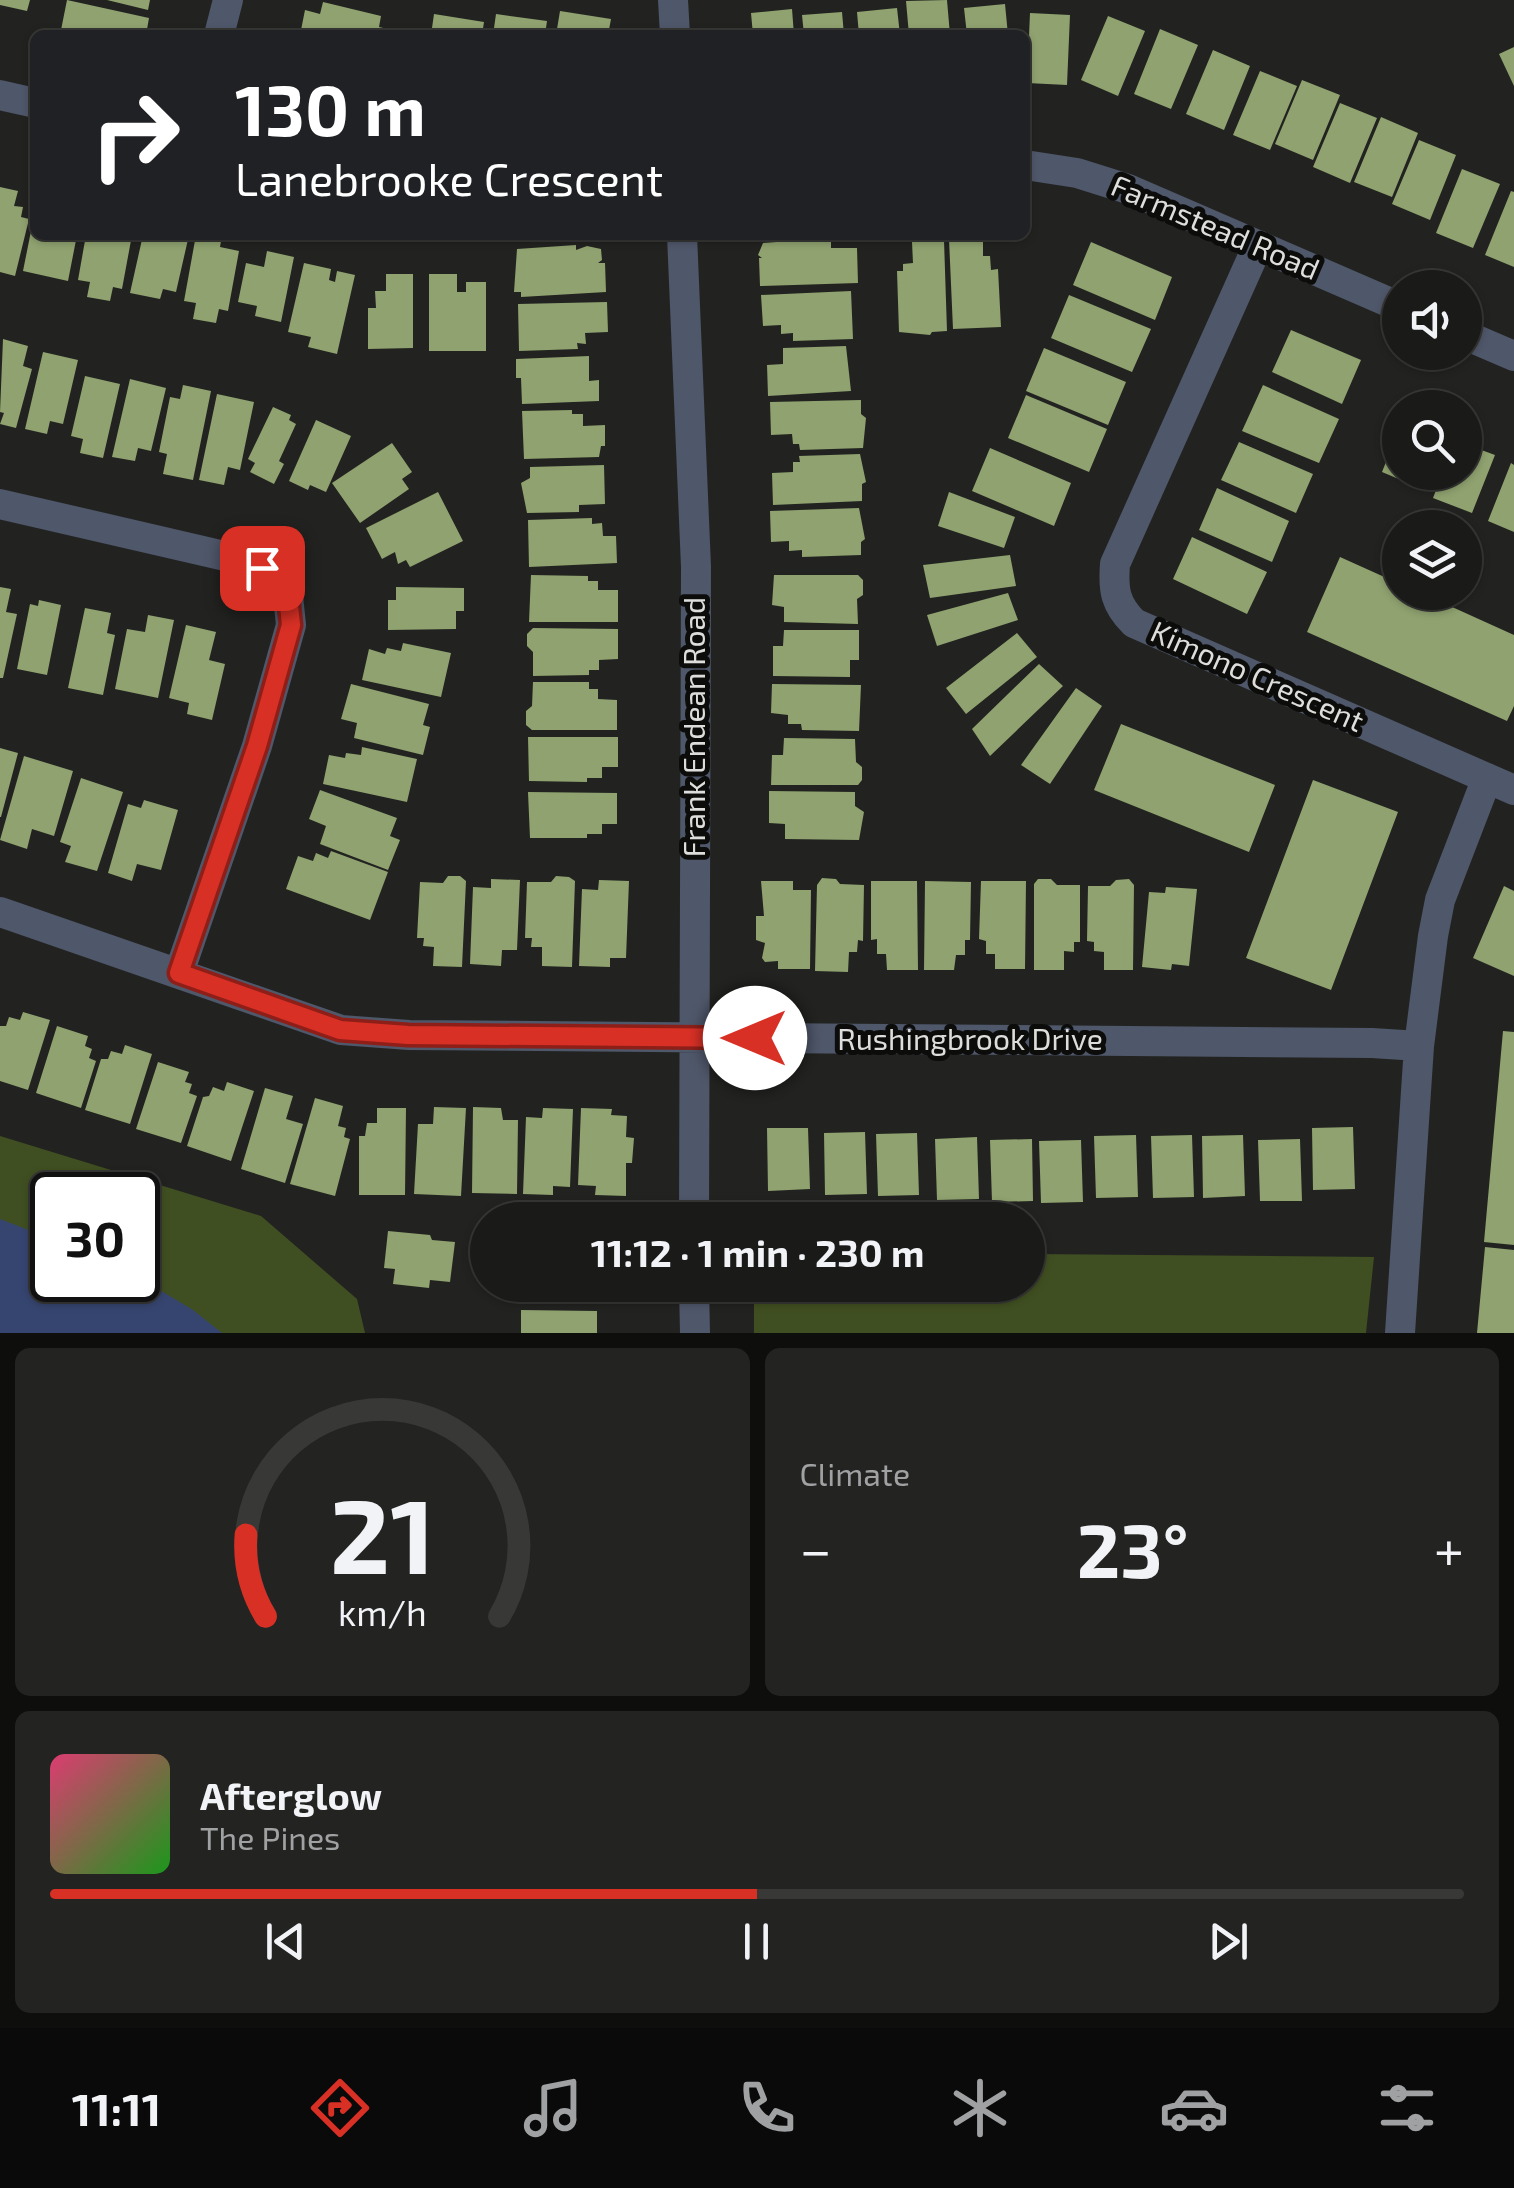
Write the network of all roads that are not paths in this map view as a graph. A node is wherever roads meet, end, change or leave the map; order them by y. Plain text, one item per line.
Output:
1 (228, 0) edge
2 (673, 0) edge
3 (220, 30) edge
4 (674, 30) edge
5 (0, 95) edge
6 (30, 103) edge
7 (1030, 166) edge
8 (682, 240) edge
9 (1258, 245) junction
10 (1382, 299) edge
11 (1482, 342) edge
12 (1514, 356) edge
13 (0, 504) edge
14 (1500, 784) edge
15 (0, 912) edge
16 (179, 973) junction
17 (694, 1038) junction
18 (1419, 1046) junction
19 (694, 1202) edge
20 (694, 1302) edge
21 (695, 1333) edge
22 (1400, 1333) edge

1 - 3 street
2 - 4 street
5 - 6 street
7 - 9 street, Farmstead Road
8 - 17 street, Frank Endean Road
9 - 10 street, Farmstead Road
9 - 14 street, Kimono Crescent
11 - 12 street
13 - 16 street
14 - 18 street, Kimono Crescent
15 - 16 street, Rushingbrook Drive
16 - 17 street, Rushingbrook Drive
17 - 18 street, Rushingbrook Drive
17 - 19 street, Frank Endean Road
18 - 22 street, Kimono Crescent
20 - 21 street

